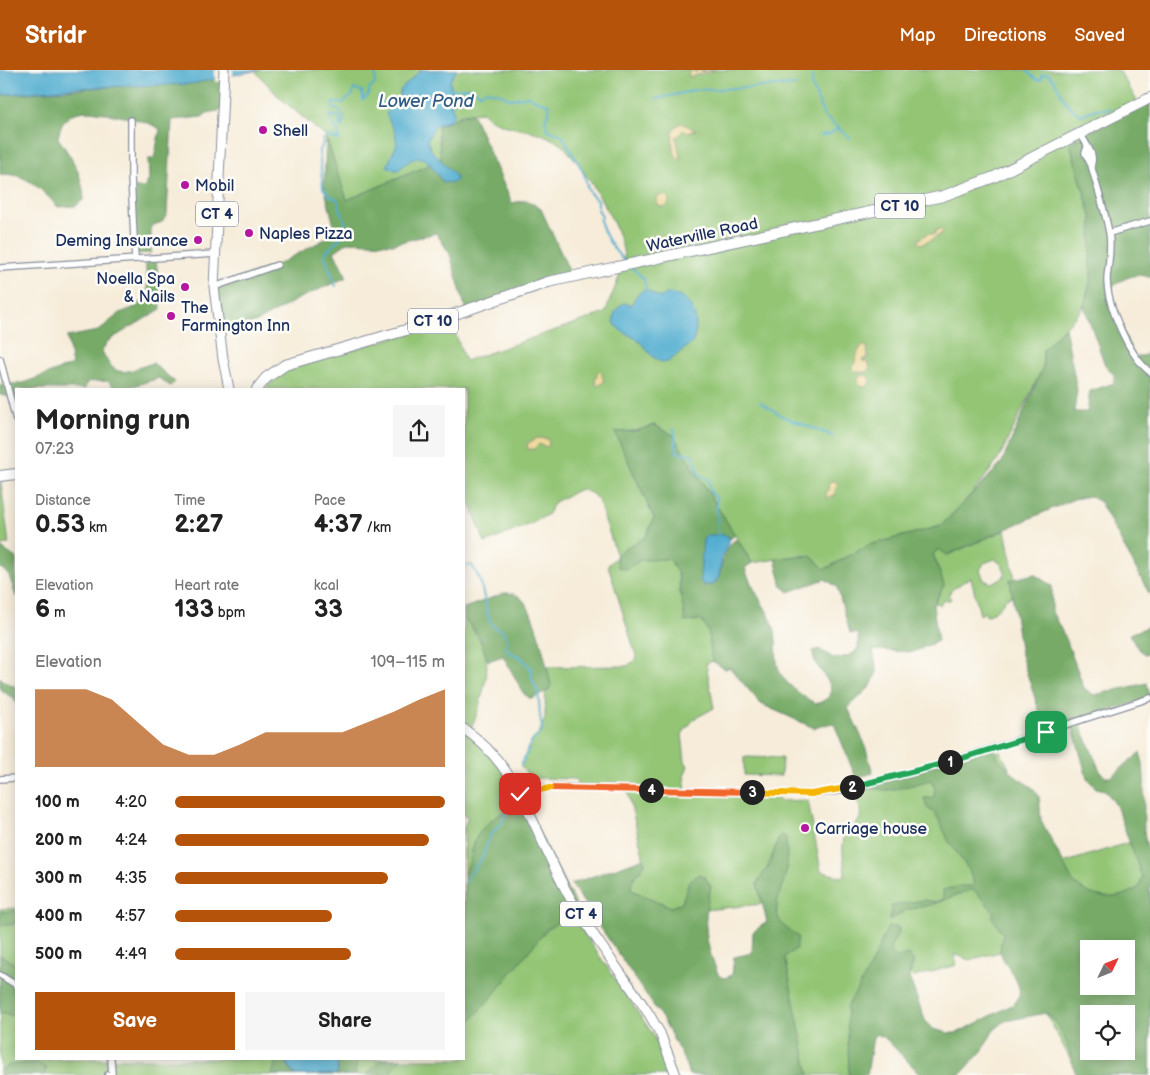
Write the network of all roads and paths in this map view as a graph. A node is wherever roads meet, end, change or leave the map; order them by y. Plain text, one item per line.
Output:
1 (224, 70) edge
2 (1150, 98) edge
3 (132, 120) dead end
4 (1081, 134) junction
5 (1150, 221) edge
6 (1109, 233) junction
7 (215, 254) junction
8 (135, 259) junction
9 (277, 265) dead end
10 (0, 268) edge
11 (214, 287) junction
12 (0, 358) edge
13 (1150, 372) edge
14 (229, 388) edge
15 (258, 388) edge
16 (15, 416) edge
17 (15, 474) edge
18 (0, 476) edge
19 (1150, 698) edge
20 (465, 730) edge
21 (15, 778) edge
22 (0, 779) edge
23 (520, 794) junction
24 (0, 975) edge
25 (15, 984) edge
26 (111, 1060) edge
27 (108, 1075) edge
28 (676, 1075) edge

1 - 7 main road, CT 4
2 - 4 highway, Waterville Road / CT 10
3 - 8 street
4 - 6 street
4 - 15 highway, Waterville Road / CT 10
5 - 6 street
6 - 13 street
7 - 8 street
7 - 11 main road, CT 4
8 - 10 street
9 - 11 street
11 - 14 main road, CT 4
12 - 16 street
17 - 18 highway
19 - 23 street
20 - 23 main road, CT 4
21 - 22 street
23 - 28 main road, CT 4
24 - 25 street
26 - 27 street

